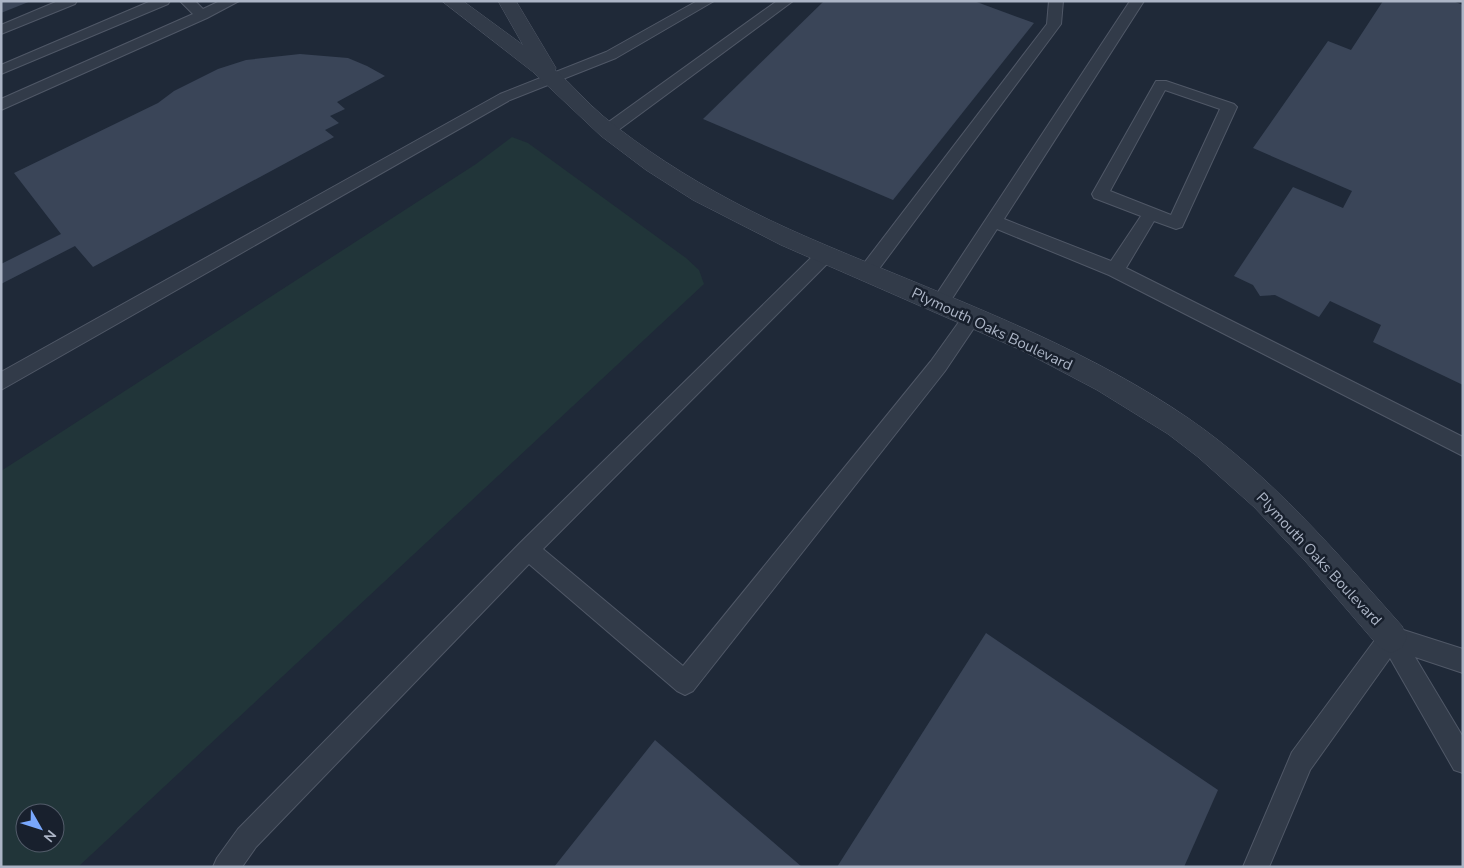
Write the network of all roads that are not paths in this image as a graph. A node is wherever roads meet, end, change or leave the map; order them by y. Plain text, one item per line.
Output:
1 (70, 1) edge
2 (163, 1) edge
3 (187, 1) edge
4 (232, 1) edge
5 (451, 1) edge
6 (507, 1) edge
7 (706, 1) edge
8 (786, 1) edge
9 (1137, 1) edge
10 (1053, 2) edge
11 (202, 15) junction
12 (1, 30) edge
13 (1, 70) edge
14 (551, 78) junction
15 (1, 105) edge
16 (608, 130) junction
17 (1151, 213) junction
18 (994, 221) junction
19 (825, 255) junction
20 (1116, 270) junction
21 (867, 272) junction
22 (940, 303) junction
23 (972, 317) junction
24 (1, 382) edge
25 (1463, 446) edge
26 (528, 550) junction
27 (1391, 636) junction
28 (1463, 661) edge
29 (1463, 761) edge
30 (226, 867) edge
31 (1256, 867) edge

1 - 12 lane
2 - 13 lane
3 - 11 lane
4 - 11 lane
5 - 14 street, Plymouth Oaks Boulevard
6 - 14 street, Plymouth Oaks Boulevard
7 - 14 lane
8 - 16 lane
9 - 18 lane
10 - 21 lane
11 - 15 lane
14 - 16 street, Plymouth Oaks Boulevard
14 - 24 lane
16 - 19 street, Plymouth Oaks Boulevard
17 - 17 lane
17 - 20 lane
18 - 20 lane
18 - 22 lane
19 - 21 street, Plymouth Oaks Boulevard
19 - 26 lane
20 - 25 lane
21 - 22 street, Plymouth Oaks Boulevard
22 - 23 street, Plymouth Oaks Boulevard
23 - 26 lane
23 - 27 street, Plymouth Oaks Boulevard
26 - 30 lane
27 - 28 lane
27 - 29 lane
27 - 31 lane

